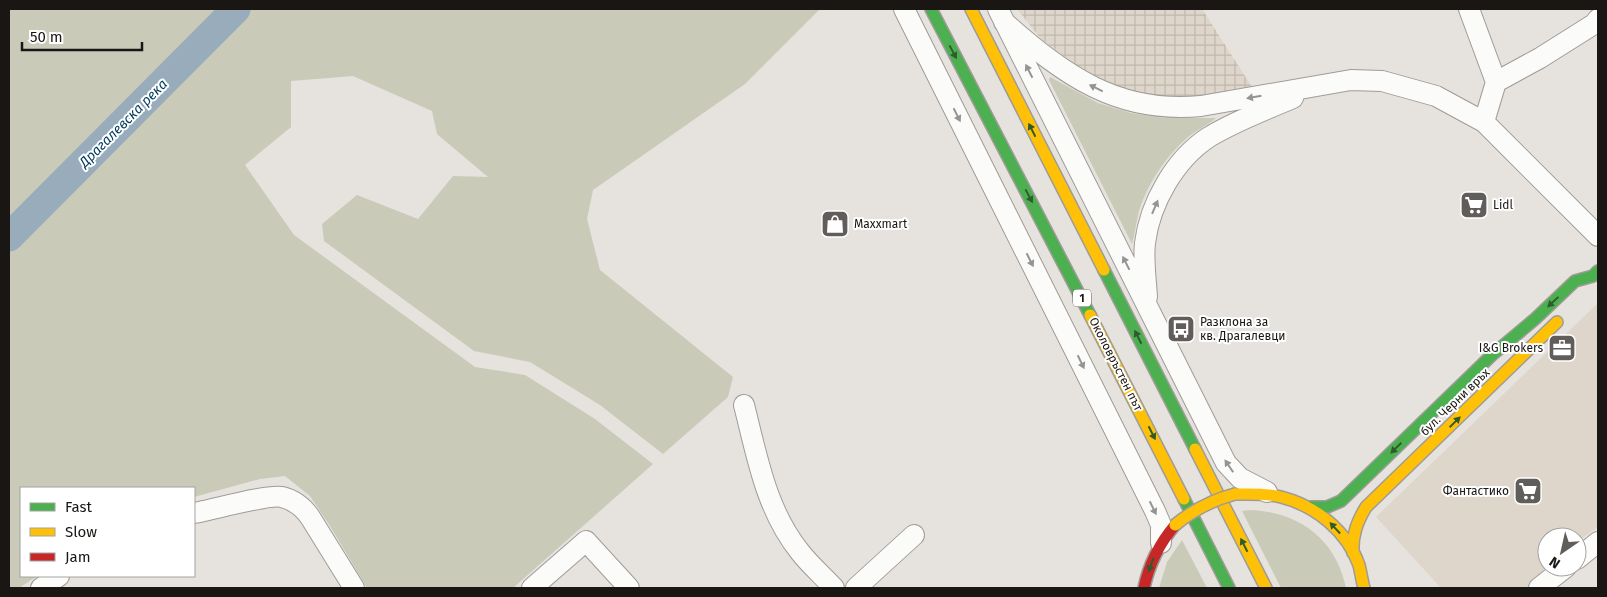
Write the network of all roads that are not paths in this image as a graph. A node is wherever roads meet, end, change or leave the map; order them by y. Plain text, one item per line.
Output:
1 (904, 9) edge
2 (931, 9) edge
3 (971, 9) edge
4 (1469, 9) edge
5 (1001, 15) edge
6 (1598, 19) edge
7 (1496, 82) junction
8 (1320, 86) junction
9 (1484, 122) junction
10 (1598, 236) edge
11 (1594, 278) edge
12 (1148, 307) junction
13 (1565, 314) dead end
14 (744, 405) dead end
15 (1269, 493) junction
16 (1310, 507) junction
17 (195, 514) edge
18 (914, 535) dead end
19 (1598, 542) edge
20 (1161, 543) junction
21 (1587, 551) edge
22 (1353, 554) junction
23 (58, 577) edge
24 (1553, 577) edge
25 (41, 588) edge
26 (354, 588) edge
27 (532, 588) edge
28 (629, 588) edge
29 (834, 588) edge
30 (856, 588) edge
31 (1144, 588) edge
32 (1229, 588) edge
33 (1266, 588) edge
34 (1364, 588) edge
35 (1539, 588) edge

1 -> 20 street
2 -> 32 main road, Околовръстен път / 1
33 -> 3 main road
4 - 7 street
8 -> 5 street
12 -> 5 street
6 - 7 street
7 - 9 street
8 - 9 street
12 -> 8 street
9 - 10 street
11 -> 16 main road, бул. Черни връх
15 -> 12 street
22 -> 13 main road, бул. Черни връх
14 - 29 street
15 - 16 main road
15 - 20 main road, bridge
22 -> 16 main road
17 - 26 street
18 - 30 street
19 - 21 street
20 -> 31 main road
22 - 34 main road
23 - 25 street
24 - 35 street
27 - 28 street

